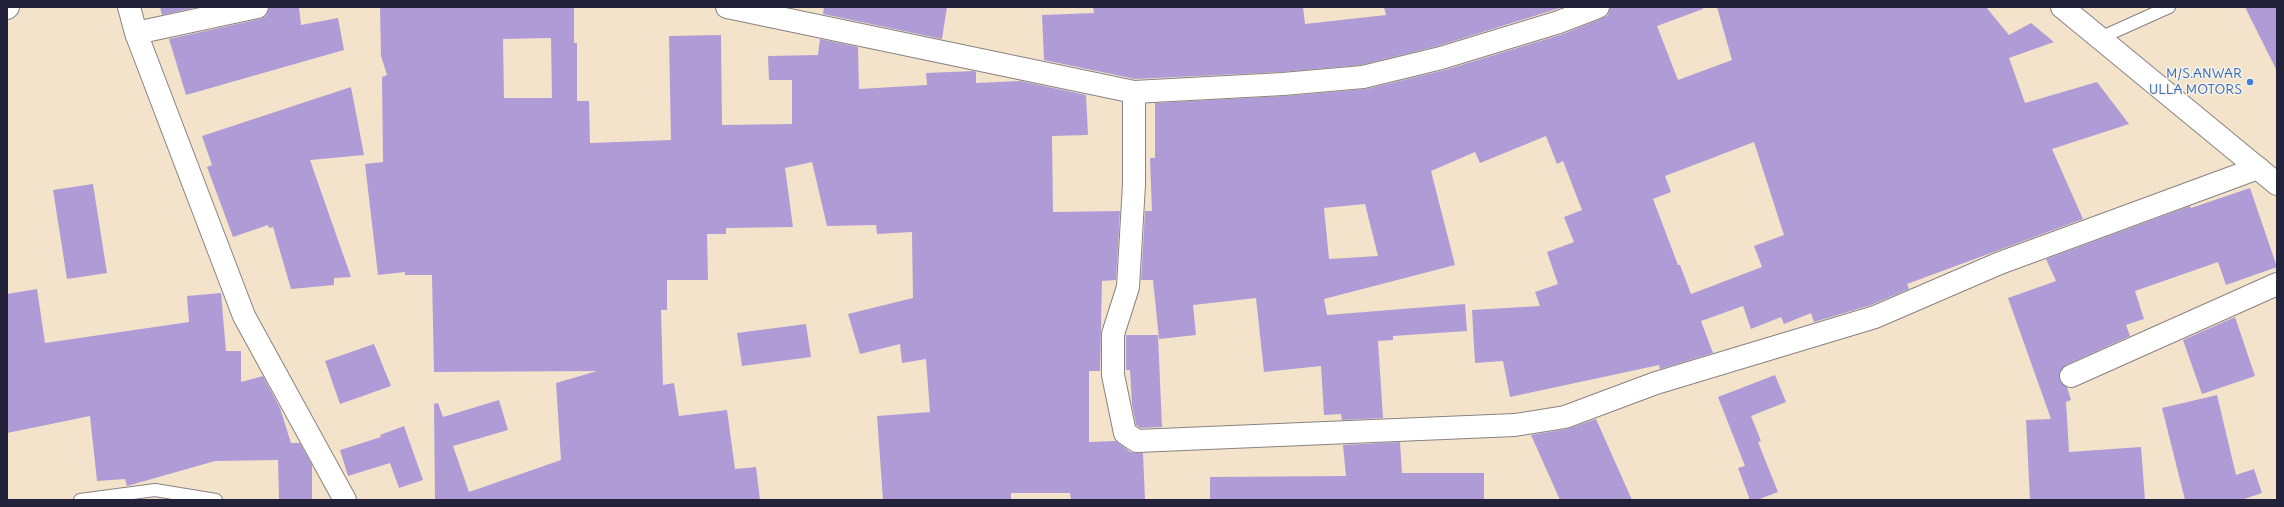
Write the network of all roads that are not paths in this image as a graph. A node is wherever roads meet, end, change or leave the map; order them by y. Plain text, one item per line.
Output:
1 (129, 7) edge
2 (257, 7) edge
3 (727, 7) edge
4 (1598, 7) edge
5 (2169, 7) edge
6 (2064, 8) edge
7 (136, 33) junction
8 (2100, 38) junction
9 (1134, 92) junction
10 (2258, 168) junction
11 (2277, 184) edge
12 (2277, 284) edge
13 (2070, 376) dead end
14 (80, 500) edge
15 (216, 500) edge
16 (345, 500) edge

1 - 7 main road
2 - 7 main road
3 - 9 main road
4 - 9 main road
5 - 8 lane
6 - 8 main road
7 - 16 main road
8 - 10 main road
9 - 10 main road
10 - 11 main road
12 - 13 main road
14 - 15 lane

